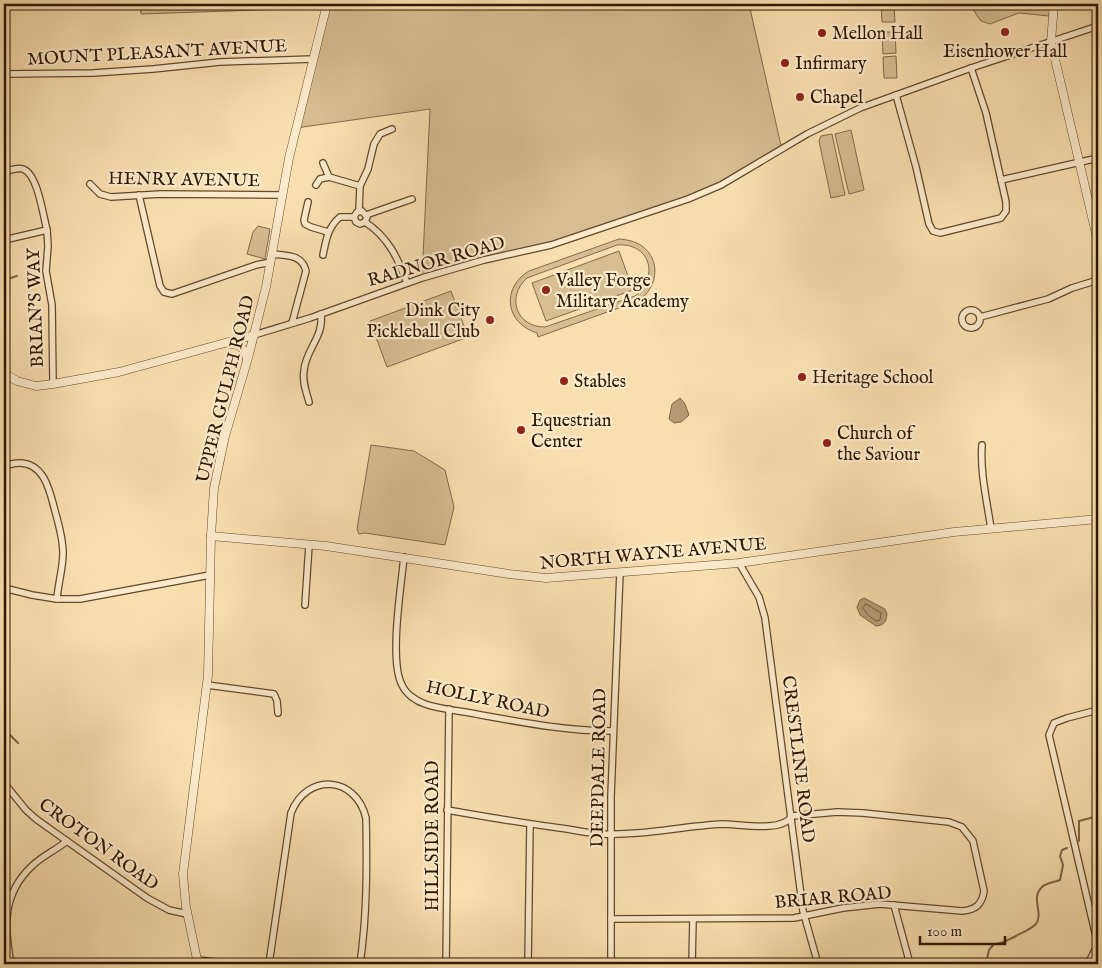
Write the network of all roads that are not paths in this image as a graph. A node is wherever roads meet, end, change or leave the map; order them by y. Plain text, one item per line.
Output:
1 (327, 4) edge
2 (1054, 4) edge
3 (1098, 26) edge
4 (1051, 42) junction
5 (312, 59) junction
6 (971, 68) junction
7 (4, 74) edge
8 (896, 95) junction
9 (392, 129) dead end
10 (1098, 158) edge
11 (323, 163) dead end
12 (1079, 163) junction
13 (4, 172) edge
14 (329, 177) junction
15 (1001, 180) junction
16 (90, 184) dead end
17 (316, 185) dead end
18 (360, 186) junction
19 (138, 195) junction
20 (282, 195) junction
21 (412, 199) dead end
22 (308, 202) dead end
23 (359, 211) junction
24 (366, 215) junction
25 (354, 218) junction
26 (365, 222) junction
27 (46, 230) junction
28 (328, 232) junction
29 (4, 240) edge
30 (1098, 242) edge
31 (323, 255) dead end
32 (272, 258) junction
33 (1098, 280) edge
34 (407, 283) junction
35 (320, 314) junction
36 (980, 317) dead end
37 (292, 323) junction
38 (254, 335) junction
39 (223, 344) junction
40 (247, 362) junction
41 (4, 373) edge
42 (53, 384) junction
43 (309, 402) dead end
44 (982, 445) dead end
45 (4, 466) edge
46 (1098, 519) edge
47 (991, 529) junction
48 (211, 536) junction
49 (309, 545) junction
50 (404, 557) junction
51 (739, 562) junction
52 (620, 572) junction
53 (210, 575) junction
54 (4, 588) edge
55 (57, 599) junction
56 (305, 606) dead end
57 (207, 685) junction
58 (449, 709) junction
59 (1098, 710) edge
60 (278, 713) dead end
61 (613, 731) junction
62 (4, 783) edge
63 (447, 810) junction
64 (792, 816) junction
65 (530, 824) junction
66 (611, 833) junction
67 (67, 841) junction
68 (894, 904) junction
69 (188, 914) junction
70 (804, 916) junction
71 (611, 919) junction
72 (693, 919) junction
73 (5, 939) edge
74 (1098, 945) edge
75 (198, 962) edge
76 (11, 964) edge
77 (236, 964) edge
78 (269, 964) edge
79 (360, 964) edge
80 (446, 964) edge
81 (528, 964) edge
82 (611, 964) edge
83 (692, 964) edge
84 (818, 964) edge
85 (910, 964) edge
86 (1088, 964) edge

1 - 5 street, UPPER GULPH ROAD
2 - 4 street
3 - 4 street, RADNOR ROAD
4 - 6 street, RADNOR ROAD
4 - 12 street
5 - 7 street, MOUNT PLEASANT AVENUE
5 - 20 street, UPPER GULPH ROAD
6 - 8 street, RADNOR ROAD
6 - 15 street
8 - 15 street
8 - 34 street, RADNOR ROAD
9 - 18 street
10 - 12 street
11 - 14 street
12 - 15 street
12 - 30 street
13 - 27 street, BRIAN'S WAY
14 - 17 street
14 - 18 street
16 - 19 street, HENRY AVENUE
18 - 23 street
19 - 20 street, HENRY AVENUE
19 - 32 street
20 - 32 street, UPPER GULPH ROAD
21 - 24 street
22 - 28 street
23 - 24 street
23 - 25 street
24 - 26 street
25 - 26 street
25 - 28 street
26 - 34 street
27 - 29 street, BRIAN'S WAY
27 - 42 street, BRIAN'S WAY
28 - 31 street
32 - 37 street
32 - 38 street, UPPER GULPH ROAD
33 - 36 street
34 - 35 street, RADNOR ROAD
35 - 37 street, RADNOR ROAD
35 - 43 street
37 - 38 street, RADNOR ROAD
38 - 39 street, RADNOR ROAD
38 - 40 street, UPPER GULPH ROAD
39 - 40 street
39 - 42 street, RADNOR ROAD
40 - 48 street, UPPER GULPH ROAD
41 - 42 street, RADNOR ROAD
44 - 47 street
45 - 55 street
46 - 47 street, NORTH WAYNE AVENUE
47 - 51 street, NORTH WAYNE AVENUE
48 - 49 street, NORTH WAYNE AVENUE
48 - 53 street, UPPER GULPH ROAD
49 - 50 street, NORTH WAYNE AVENUE
49 - 56 street
50 - 52 street, NORTH WAYNE AVENUE
50 - 58 street, HOLLY ROAD
51 - 52 street, NORTH WAYNE AVENUE
51 - 64 street, CRESTLINE ROAD
52 - 61 street, DEEPDALE ROAD
53 - 55 street
53 - 57 street, UPPER GULPH ROAD
54 - 55 street
57 - 60 street
57 - 69 street, UPPER GULPH ROAD
58 - 61 street, HOLLY ROAD
58 - 63 street, HILLSIDE ROAD
59 - 74 street
61 - 66 street, DEEPDALE ROAD
62 - 67 street, CROTON ROAD
63 - 65 street
63 - 80 street, HILLSIDE ROAD
64 - 66 street
64 - 68 street, BRIAR ROAD
64 - 70 street, CRESTLINE ROAD
65 - 66 street
65 - 81 street
66 - 71 street, DEEPDALE ROAD
67 - 69 street, CROTON ROAD
67 - 73 street
68 - 70 street, BRIAR ROAD
68 - 85 street
69 - 75 street, UPPER GULPH ROAD
70 - 72 street, BRIAR ROAD
70 - 84 street, CRESTLINE ROAD
71 - 72 street, BRIAR ROAD
71 - 82 street, DEEPDALE ROAD
72 - 83 street
73 - 76 street
74 - 86 street
75 - 77 street
78 - 79 street

